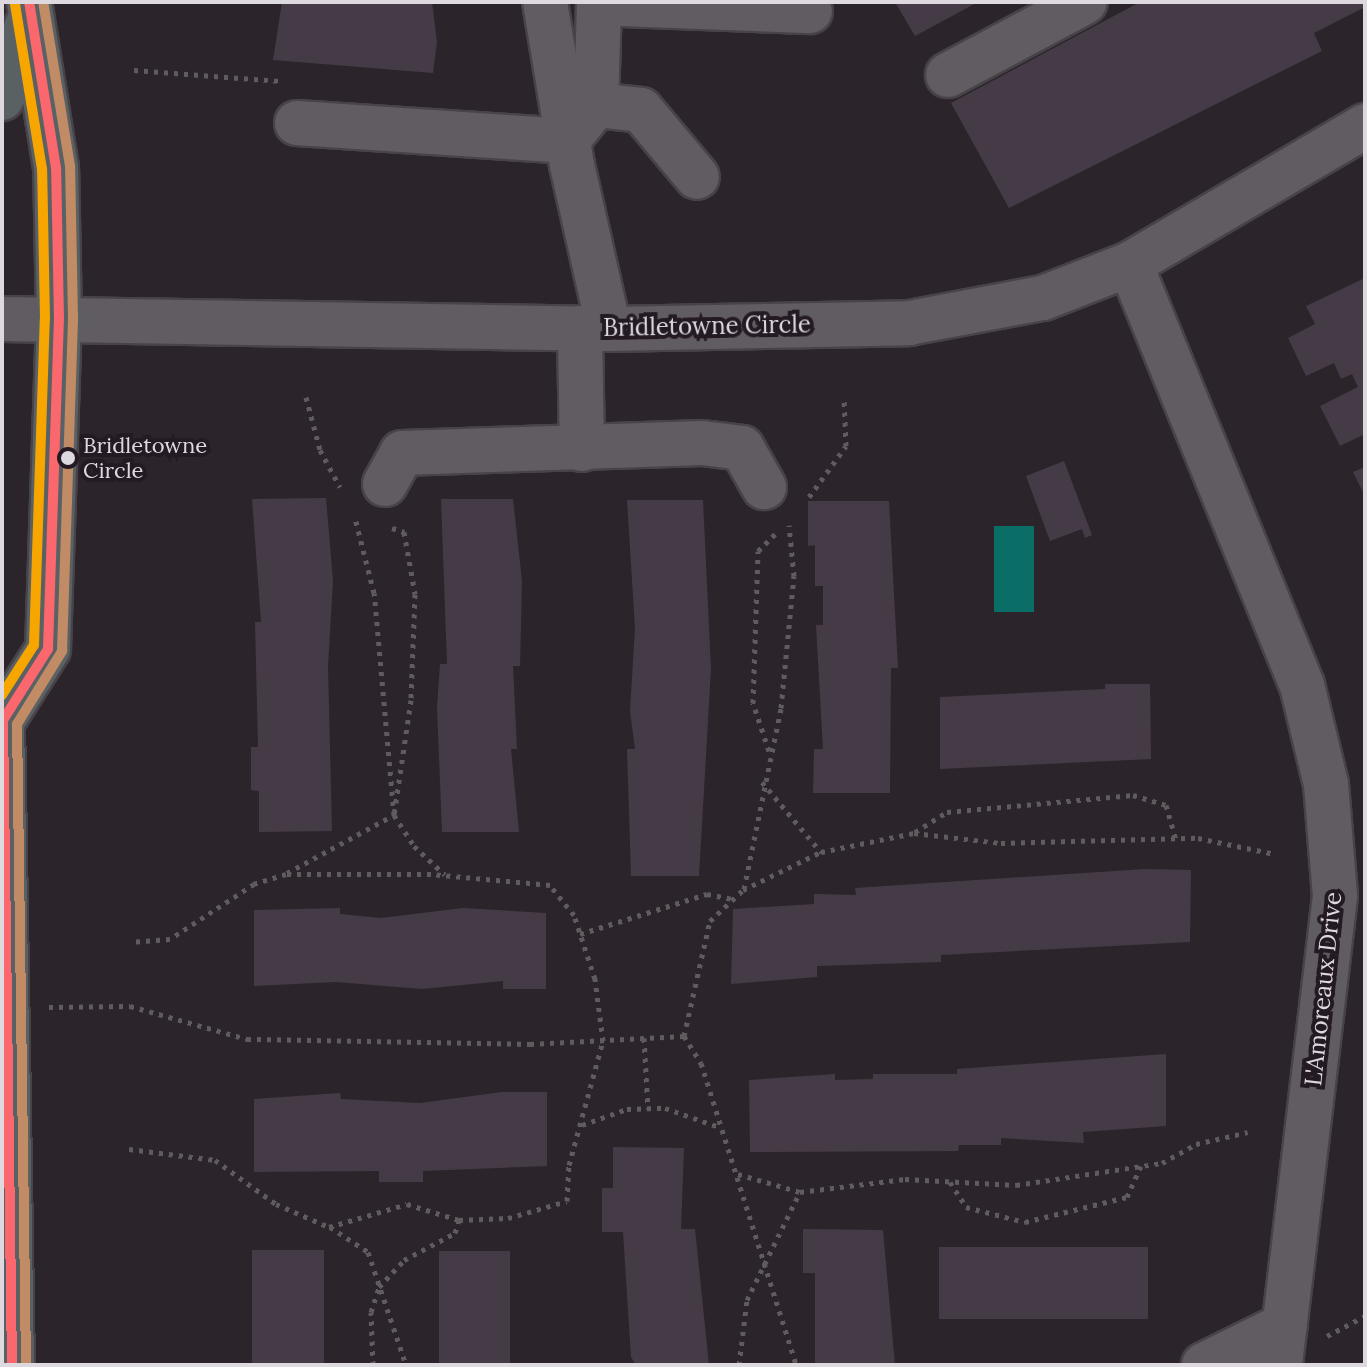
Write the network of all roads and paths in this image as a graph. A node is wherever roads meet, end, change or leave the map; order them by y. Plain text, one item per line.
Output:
1 (545, 2) edge
2 (599, 2) edge
3 (1085, 2) edge
4 (810, 11) dead end
5 (28, 12) edge
6 (948, 75) dead end
7 (2, 98) edge
8 (596, 105) junction
9 (297, 123) dead end
10 (1365, 126) edge
11 (567, 141) junction
12 (697, 177) dead end
13 (1130, 264) junction
14 (2, 319) edge
15 (59, 319) junction
16 (595, 328) junction
17 (306, 397) dead end
18 (844, 399) dead end
19 (582, 449) junction
20 (764, 487) dead end
21 (804, 503) dead end
22 (369, 506) junction
23 (796, 515) dead end
24 (788, 526) junction
25 (3, 718) edge
26 (770, 752) junction
27 (762, 782) junction
28 (394, 815) junction
29 (914, 833) junction
30 (1176, 839) junction
31 (821, 852) junction
32 (1275, 854) dead end
33 (286, 874) junction
34 (446, 875) junction
35 (743, 890) junction
36 (734, 899) junction
37 (580, 934) junction
38 (130, 942) dead end
39 (6, 1007) junction
40 (684, 1036) junction
41 (644, 1038) junction
42 (603, 1041) junction
43 (648, 1109) junction
44 (581, 1126) junction
45 (723, 1128) junction
46 (1248, 1132) dead end
47 (129, 1149) dead end
48 (1142, 1165) junction
49 (738, 1174) junction
50 (949, 1181) junction
51 (800, 1192) junction
52 (459, 1220) junction
53 (329, 1227) junction
54 (767, 1263) junction
55 (379, 1287) junction
56 (1283, 1345) edge
57 (12, 1365) edge
58 (373, 1365) edge
59 (406, 1365) edge
60 (739, 1365) edge
61 (796, 1365) edge
62 (1204, 1365) edge

1 - 11 street
2 - 4 street
2 - 8 street
3 - 6 street
5 - 7 main road
5 - 15 main road
8 - 11 street
8 - 12 street
9 - 11 street
10 - 13 street, Bridletowne Circle
11 - 16 street
13 - 16 street, Bridletowne Circle
13 - 56 street, L'Amoreaux Drive
14 - 15 street, Bridletowne Circle
15 - 16 street, Bridletowne Circle
15 - 25 main road
16 - 19 street
17 - 22 path
18 - 21 path
19 - 20 street
19 - 22 street
22 - 28 path
22 - 28 path
23 - 24 path
24 - 26 path
24 - 26 path
25 - 39 main road
26 - 27 path
27 - 31 path
27 - 35 path
28 - 33 path
28 - 34 path
29 - 30 path
29 - 30 path
29 - 31 path
30 - 32 path
31 - 35 path
33 - 34 path
33 - 38 path
34 - 37 path
35 - 36 path
36 - 37 path
36 - 40 path
37 - 42 path
39 - 42 path
39 - 57 main road
40 - 41 path
40 - 45 path
41 - 42 path
41 - 43 path
42 - 44 path
43 - 44 path
43 - 45 path
44 - 52 path
45 - 49 path
46 - 48 path
47 - 53 path
48 - 50 path
48 - 50 path
49 - 51 path
49 - 54 path
50 - 51 path
51 - 54 path
52 - 53 path
52 - 55 path
53 - 55 path
54 - 60 path
54 - 61 path
55 - 58 path
55 - 59 path
56 - 62 street

